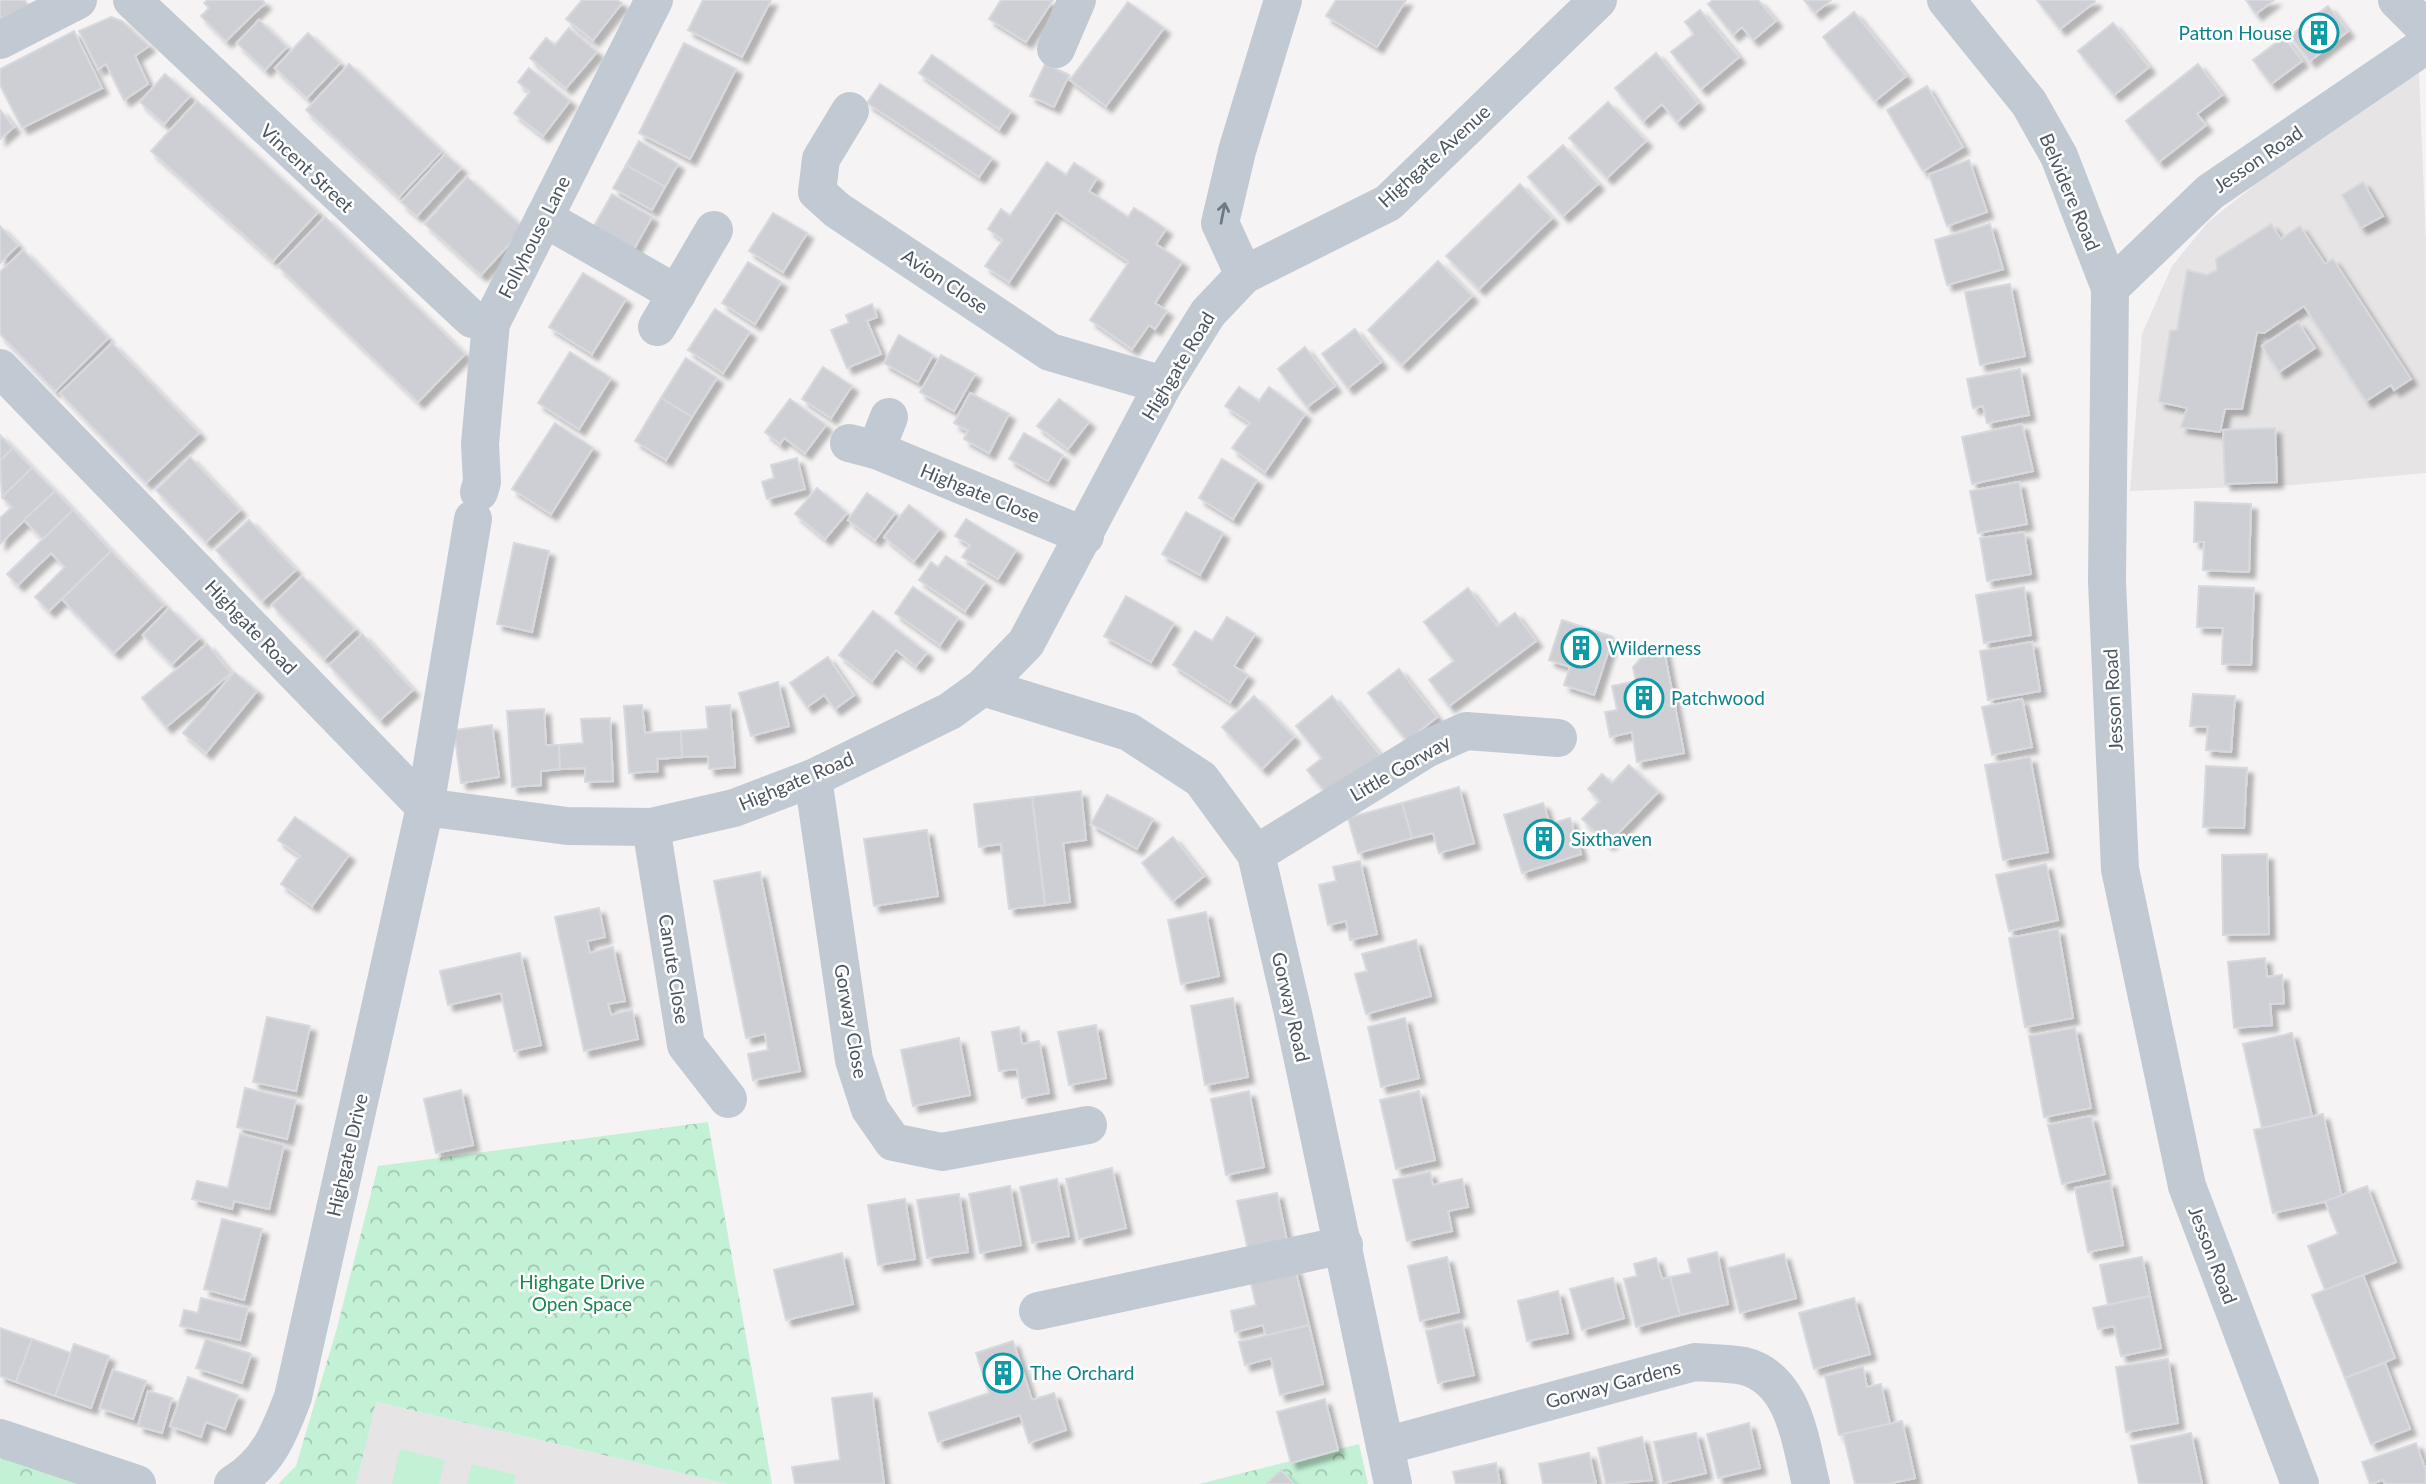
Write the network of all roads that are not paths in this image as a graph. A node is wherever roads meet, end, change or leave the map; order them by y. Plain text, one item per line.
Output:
1 (78, 0) edge
2 (132, 0) edge
3 (654, 0) edge
4 (1076, 0) edge
5 (1283, 0) edge
6 (1598, 0) edge
7 (1946, 0) edge
8 (2397, 0) edge
9 (2426, 29) edge
10 (0, 40) edge
11 (2426, 45) edge
12 (1056, 49) dead end
13 (850, 111) dead end
14 (544, 218) junction
15 (714, 230) dead end
16 (1244, 275) junction
17 (2110, 288) junction
18 (677, 294) junction
19 (491, 323) junction
20 (657, 327) dead end
21 (0, 368) edge
22 (1163, 385) junction
23 (871, 436) dead end
24 (1085, 536) junction
25 (983, 687) junction
26 (1558, 738) dead end
27 (813, 778) junction
28 (425, 807) junction
29 (650, 827) junction
30 (1256, 854) junction
31 (728, 1099) dead end
32 (1088, 1126) dead end
33 (1344, 1245) junction
34 (1038, 1311) dead end
35 (0, 1438) edge
36 (1385, 1446) junction
37 (137, 1484) edge
38 (233, 1484) edge
39 (1393, 1484) edge
40 (1811, 1484) edge
41 (2300, 1484) edge

1 - 10 street
2 - 19 street, Vincent Street
3 - 14 street, Follyhouse Lane
4 - 12 street
16 -> 5 street
6 - 16 street, Highgate Avenue
7 - 17 street, Belvidere Road
8 - 9 street
11 - 17 street, Jesson Road
13 - 22 street, Avion Close
14 - 18 street
14 - 19 street, Follyhouse Lane
15 - 18 street
16 - 22 street, Highgate Road
17 - 41 street, Jesson Road
18 - 20 street
19 - 28 street, Follyhouse Lane
21 - 28 street, Highgate Road
22 - 24 street, Highgate Road
23 - 24 street, Highgate Close
24 - 25 street, Highgate Road
25 - 27 street, Highgate Road
25 - 30 street, Gorway Road
26 - 30 street, Little Gorway
27 - 29 street, Highgate Road
27 - 32 street, Gorway Close
28 - 29 street, Highgate Road
28 - 38 street, Highgate Drive
29 - 31 street, Canute Close
30 - 33 street, Gorway Road
33 - 34 street
33 - 36 street, Gorway Road
35 - 37 street
36 - 39 street, Gorway Road
36 - 40 street, Gorway Gardens

